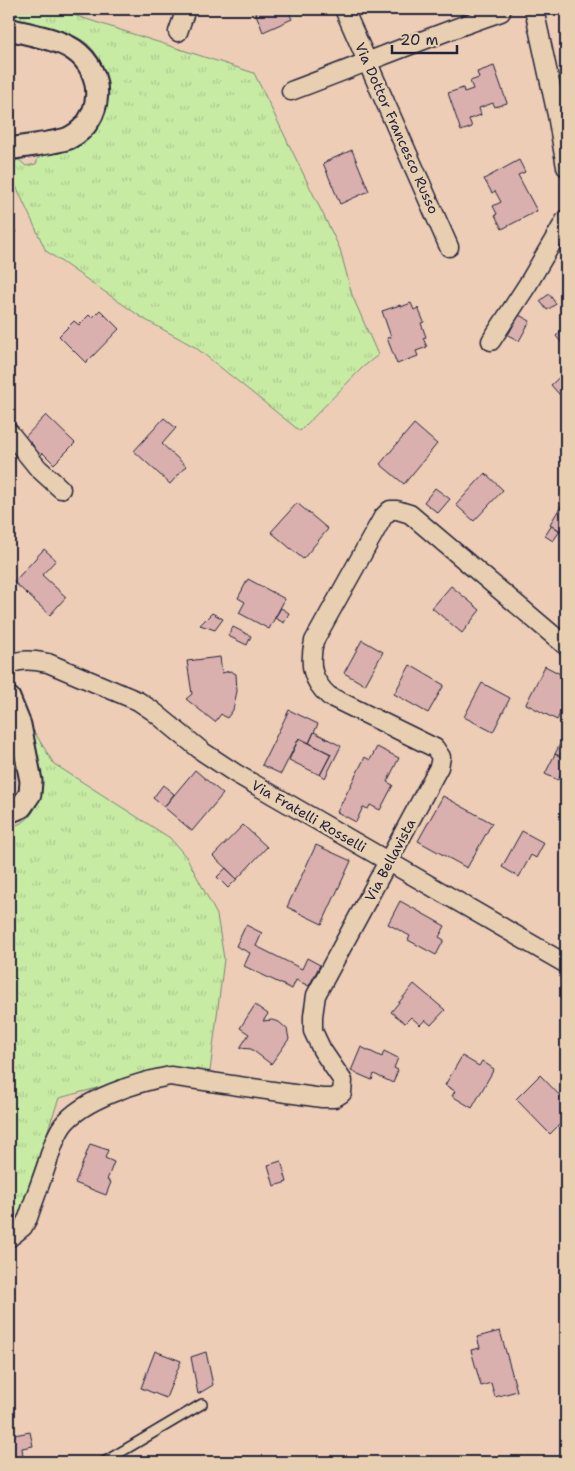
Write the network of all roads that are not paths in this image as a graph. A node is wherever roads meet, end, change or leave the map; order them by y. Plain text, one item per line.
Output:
1 (186, 9) edge
2 (344, 9) edge
3 (534, 9) edge
4 (501, 12) dead end
5 (9, 29) edge
6 (178, 32) dead end
7 (368, 63) junction
8 (291, 91) dead end
9 (9, 149) edge
10 (566, 167) edge
11 (566, 220) edge
12 (449, 247) dead end
13 (491, 341) dead end
14 (9, 432) edge
15 (61, 489) dead end
16 (566, 646) edge
17 (9, 666) edge
18 (9, 698) edge
19 (9, 812) edge
20 (389, 862) junction
21 (566, 964) edge
22 (9, 1238) edge
23 (202, 1404) dead end
24 (104, 1462) edge

1 - 6 street
2 - 7 street, Via Dottor Francesco Russo
3 - 10 street
4 - 7 street
5 - 9 street
7 - 8 street
7 - 12 street, Via Dottor Francesco Russo
11 - 13 street
14 - 15 street
16 - 20 street, Via Bellavista
17 - 20 street, Via Fratelli Rosselli
18 - 19 street
20 - 21 street, Via Fratelli Rosselli
20 - 22 street, Via Bellavista
23 - 24 lane

